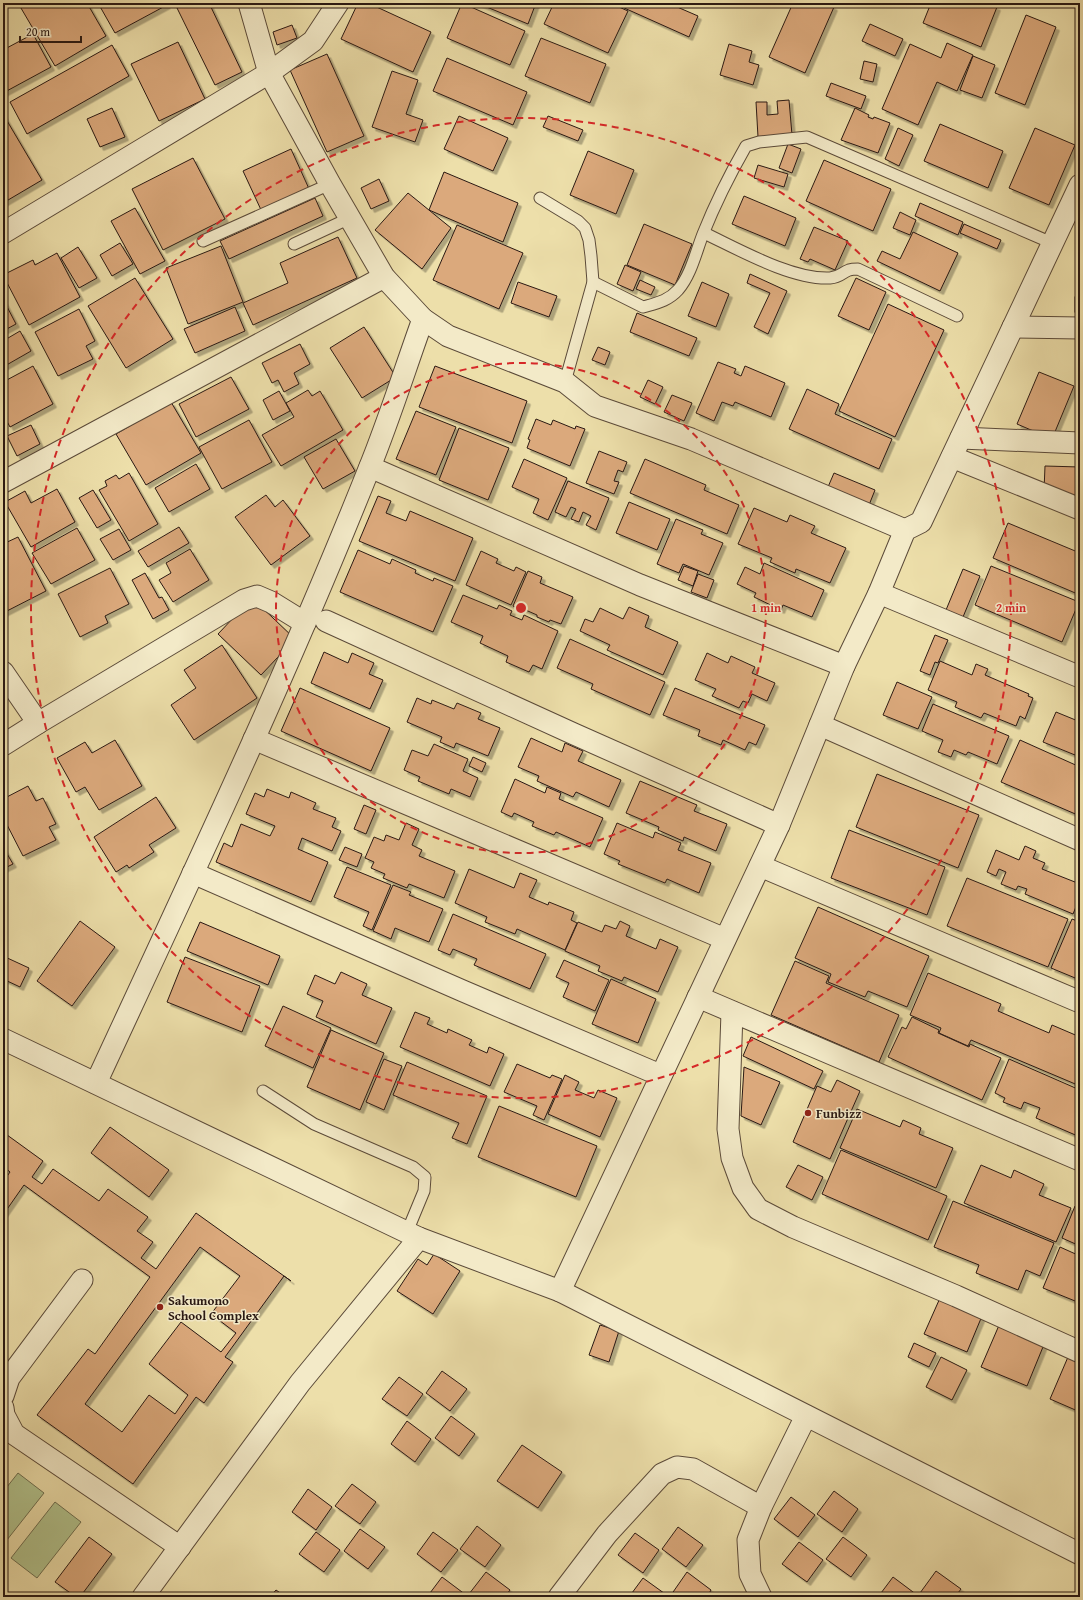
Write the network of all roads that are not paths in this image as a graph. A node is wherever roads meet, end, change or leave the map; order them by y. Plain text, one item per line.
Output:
1 (249, 3) edge
2 (338, 3) edge
3 (270, 73) junction
4 (330, 184) junction
5 (1080, 185) edge
6 (540, 198) dead end
7 (350, 218) junction
8 (3, 233) edge
9 (704, 233) junction
10 (203, 242) dead end
11 (1052, 243) junction
12 (294, 244) dead end
13 (384, 277) junction
14 (593, 282) junction
15 (957, 316) dead end
16 (423, 320) junction
17 (1013, 327) junction
18 (1080, 328) edge
19 (565, 382) junction
20 (961, 438) junction
21 (1080, 443) edge
22 (952, 456) junction
23 (370, 467) junction
24 (3, 482) edge
25 (1080, 509) edge
26 (905, 530) junction
27 (879, 593) junction
28 (316, 622) junction
29 (844, 666) junction
30 (3, 672) edge
31 (1080, 677) edge
32 (38, 723) junction
33 (820, 725) junction
34 (254, 739) junction
35 (3, 745) edge
36 (779, 825) junction
37 (1080, 840) edge
38 (760, 866) junction
39 (193, 873) junction
40 (725, 939) junction
41 (698, 997) junction
42 (1080, 1002) edge
43 (732, 1012) junction
44 (3, 1039) edge
45 (660, 1075) junction
46 (96, 1083) junction
47 (263, 1091) dead end
48 (1080, 1160) edge
49 (413, 1235) junction
50 (82, 1280) dead end
51 (560, 1290) junction
52 (1080, 1352) edge
53 (3, 1396) edge
54 (3, 1408) edge
55 (806, 1416) junction
56 (761, 1507) junction
57 (180, 1548) junction
58 (1080, 1554) edge
59 (143, 1597) edge
60 (559, 1597) edge
61 (761, 1597) edge

1 - 3 street
2 - 3 street
3 - 4 street
3 - 8 street
4 - 7 street
4 - 10 lane
5 - 11 street
6 - 14 lane
7 - 12 lane
7 - 13 street
9 - 11 lane
9 - 14 lane
9 - 15 lane
11 - 17 street
13 - 16 street
13 - 24 street
14 - 19 lane
16 - 19 street
16 - 23 street
17 - 18 street
17 - 20 street
19 - 26 street
20 - 21 street
20 - 22 street
22 - 25 street
22 - 26 street
23 - 28 street
23 - 29 street
26 - 27 street
27 - 29 street
27 - 31 street
28 - 32 street
28 - 34 street
28 - 36 street
29 - 33 street
30 - 32 street
32 - 35 street
33 - 36 street
33 - 37 street
34 - 39 street
34 - 40 street
36 - 38 street
38 - 40 street
38 - 42 street
39 - 45 street
39 - 46 street
40 - 41 street
41 - 43 street
41 - 45 street
43 - 48 street
43 - 52 street
44 - 46 street
45 - 51 street
46 - 49 street
47 - 49 lane
49 - 51 street
49 - 57 street
50 - 53 street
51 - 55 street
54 - 57 street
55 - 56 street
55 - 58 street
56 - 60 street
56 - 61 street
57 - 59 street

